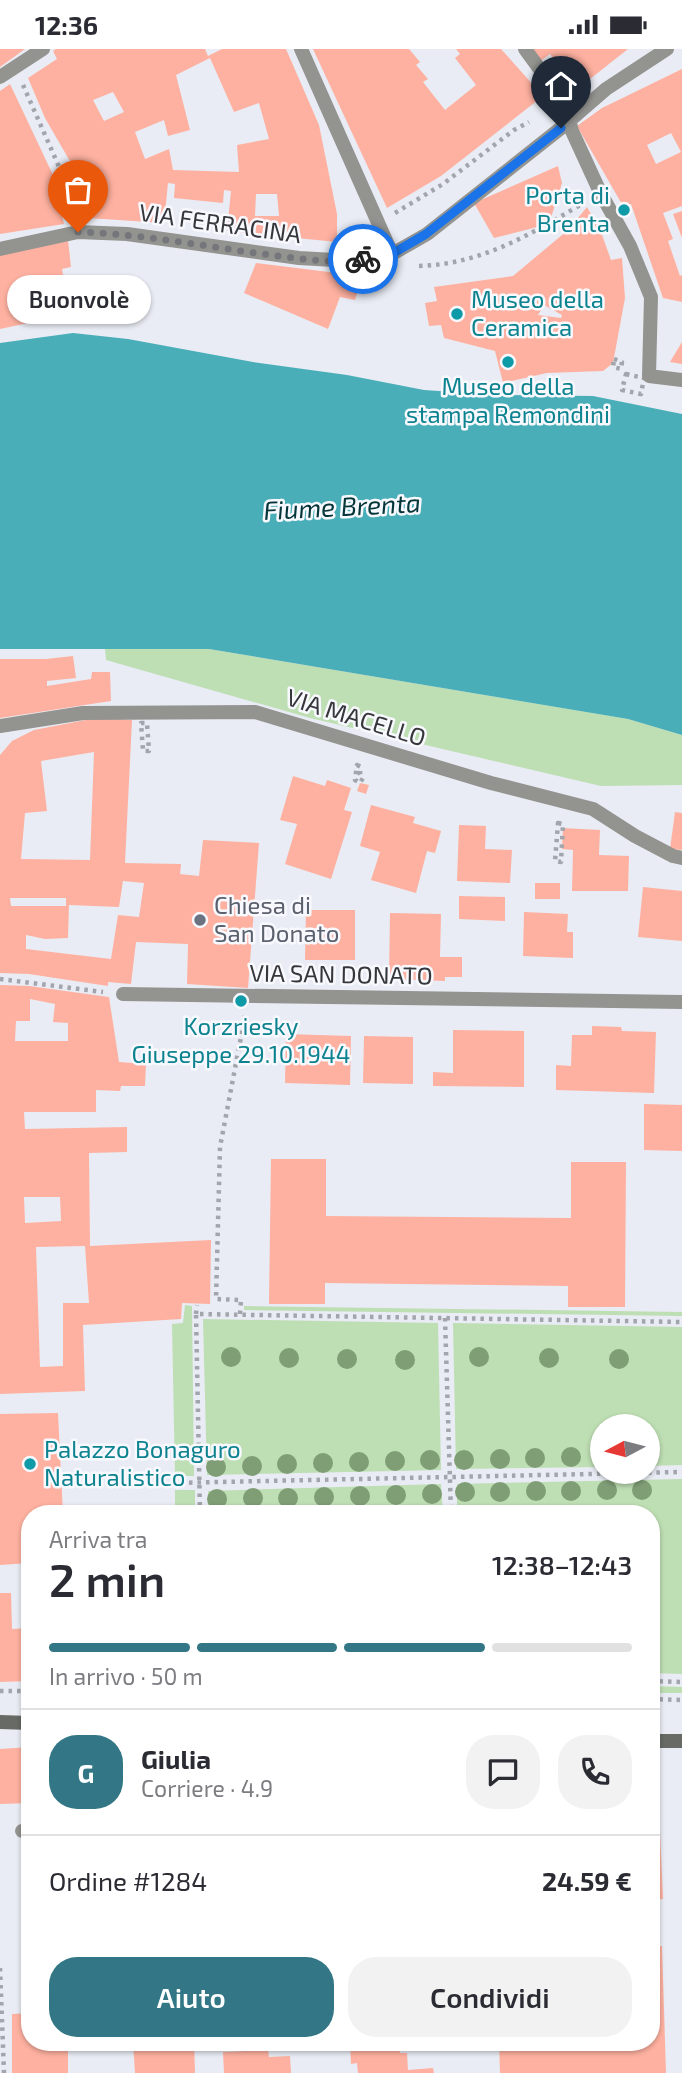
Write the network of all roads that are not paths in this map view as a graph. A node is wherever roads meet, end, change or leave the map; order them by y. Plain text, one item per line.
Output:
1 (43, 49) edge
2 (301, 49) edge
3 (525, 49) edge
4 (667, 49) edge
5 (0, 77) edge
6 (0, 249) edge
7 (392, 254) junction
8 (682, 380) edge
9 (0, 726) edge
10 (682, 858) edge
11 (122, 994) road end
12 (682, 1002) edge
13 (0, 1722) edge
14 (21, 1723) edge
15 (660, 1741) edge
16 (682, 1741) edge

1 - 5 street
2 - 7 street
3 - 8 street
4 - 7 street, bridge
6 - 7 street, VIA FERRACINA
9 - 10 street, VIA MACELLO
11 - 12 street, VIA SAN DONATO
13 - 14 street
15 - 16 street

